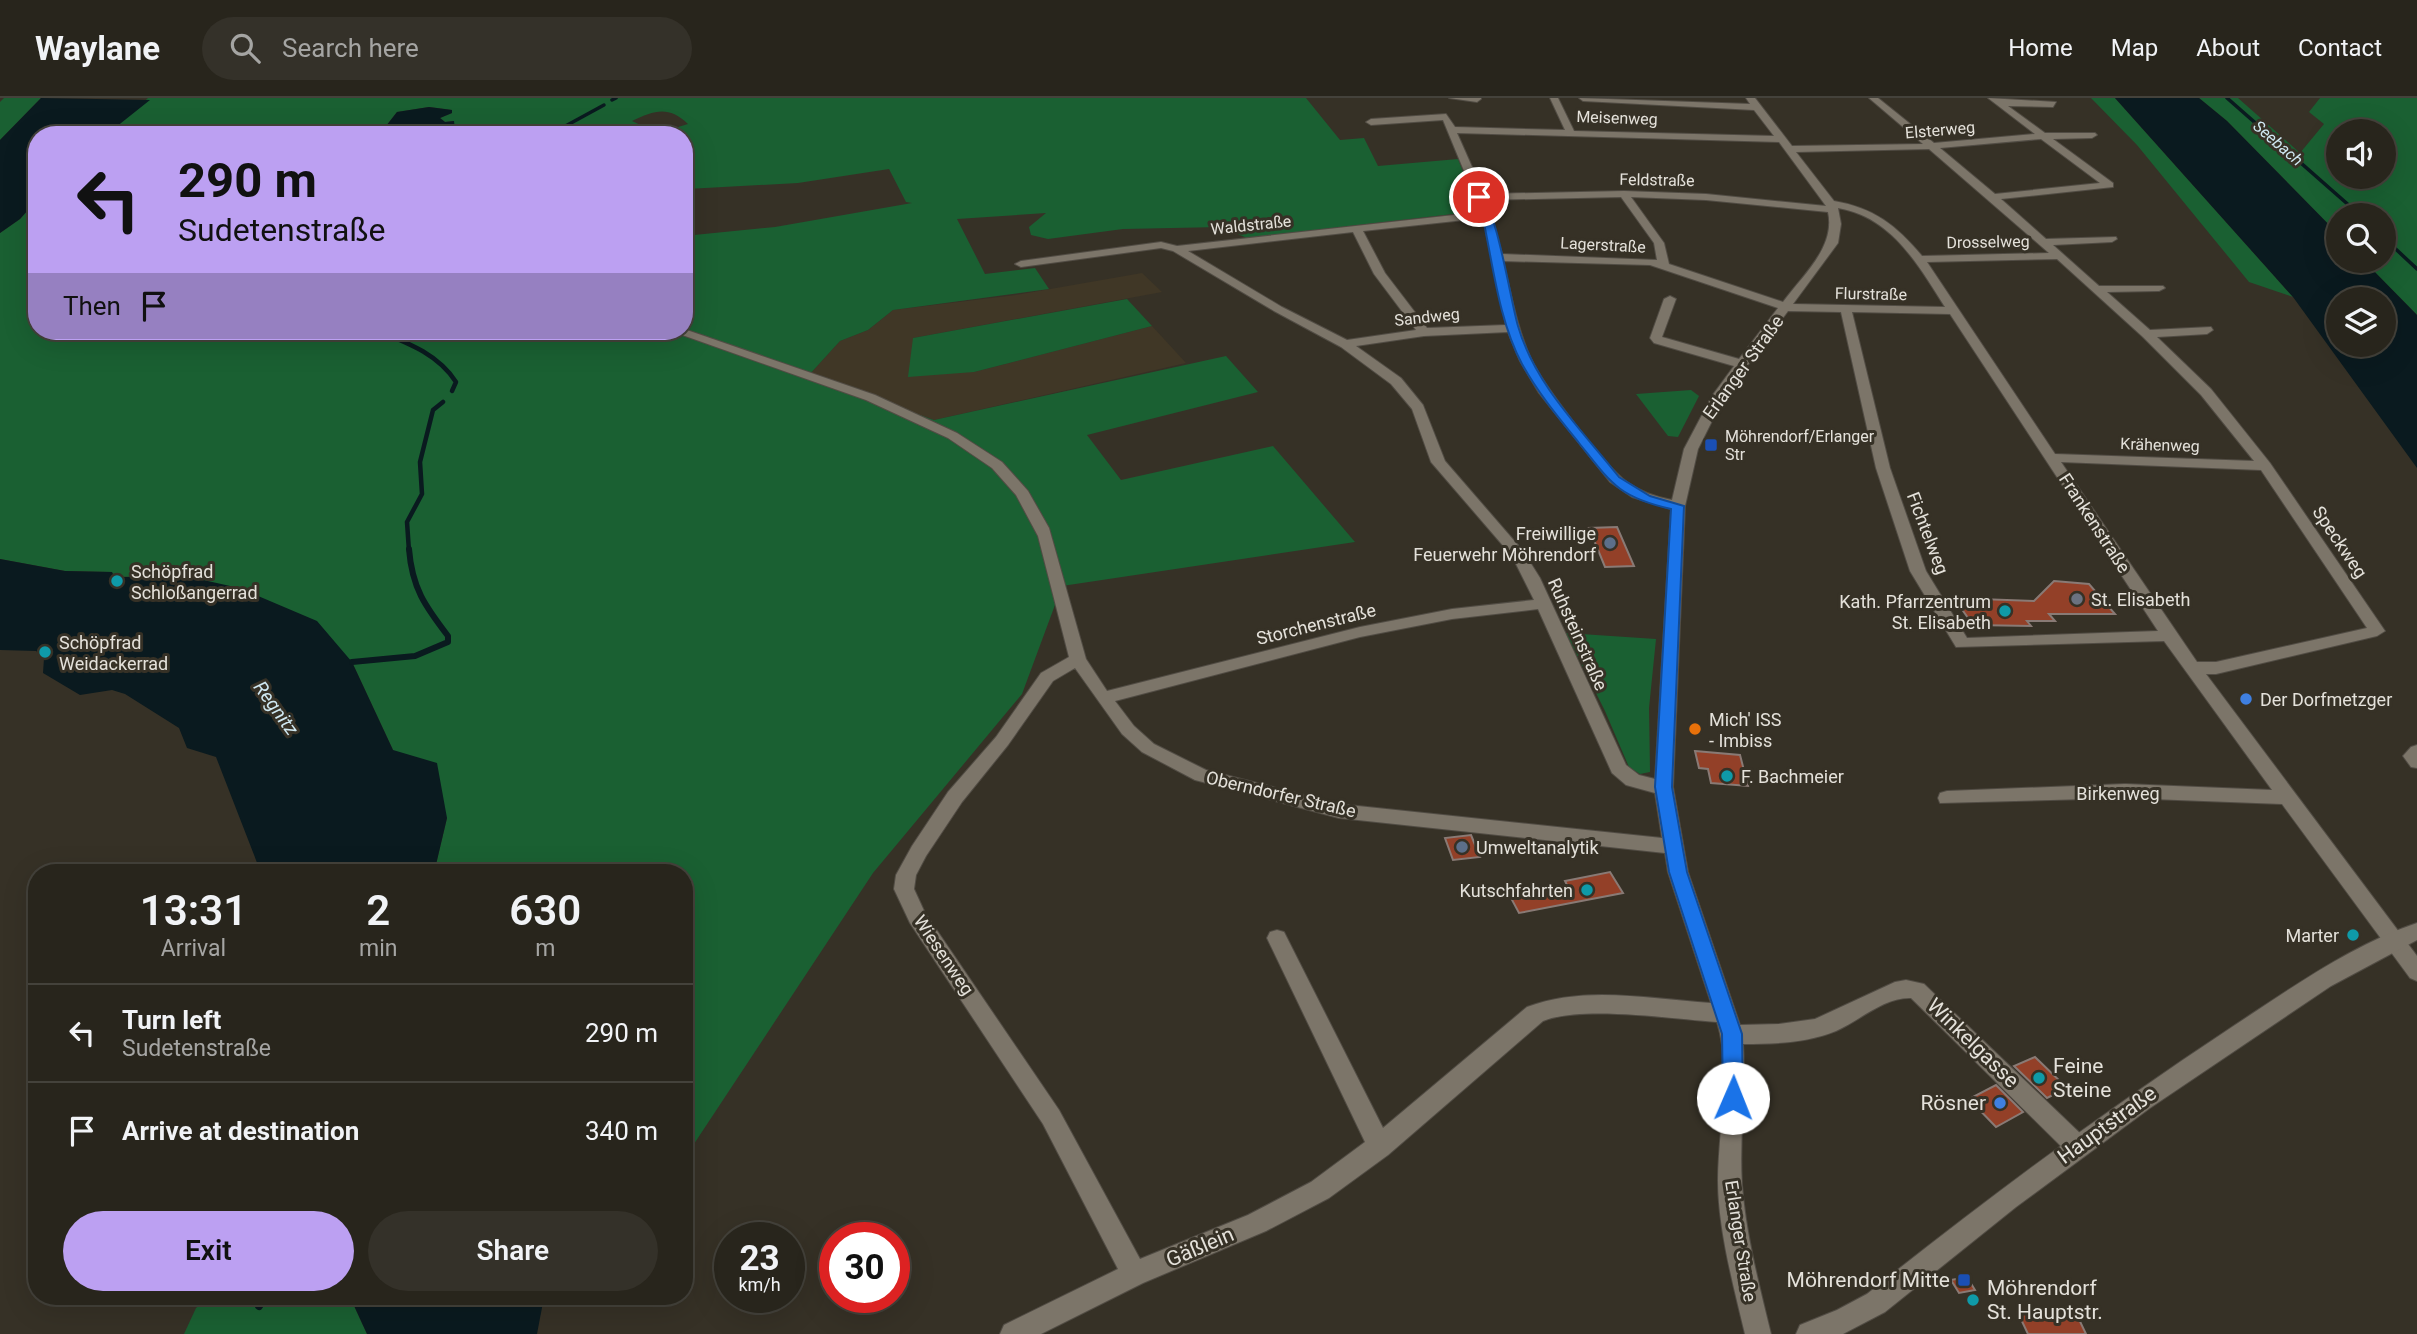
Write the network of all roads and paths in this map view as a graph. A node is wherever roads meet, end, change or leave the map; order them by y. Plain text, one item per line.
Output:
1 (1453, 98) edge
2 (1554, 98) edge
3 (1583, 98) edge
4 (1750, 98) edge
5 (1873, 98) edge
6 (1477, 99) edge
7 (1996, 101) edge
8 (2053, 104) dead end
9 (1757, 107) junction
10 (1371, 121) dead end
11 (1451, 130) junction
12 (1571, 133) junction
13 (2092, 135) dead end
14 (2044, 136) junction
15 (1782, 139) junction
16 (1933, 147) junction
17 (1790, 149) junction
18 (1625, 194) junction
19 (1479, 197) junction
20 (1993, 197) junction
21 (1832, 207) junction
22 (1487, 214) junction
23 (1357, 229) junction
24 (2112, 239) dead end
25 (2042, 242) junction
26 (1177, 249) junction
27 (1496, 257) junction
28 (2058, 257) junction
29 (1919, 259) junction
30 (1021, 264) dead end
31 (1664, 265) junction
32 (2159, 288) dead end
33 (2095, 289) junction
34 (1670, 299) dead end
35 (1786, 307) junction
36 (1846, 310) junction
37 (1955, 311) junction
38 (1513, 328) junction
39 (2207, 330) dead end
40 (1424, 332) junction
41 (2147, 334) junction
42 (693, 336) edge
43 (1345, 344) junction
44 (1742, 364) junction
45 (2053, 458) junction
46 (2265, 466) junction
47 (1678, 506) junction
48 (1542, 604) junction
49 (2169, 636) junction
50 (1078, 659) junction
51 (2194, 668) junction
52 (1103, 698) junction
53 (2417, 751) edge
54 (2417, 762) edge
55 (1664, 787) junction
56 (2288, 797) junction
57 (1947, 798) dead end
58 (1672, 846) junction
59 (2417, 931) edge
60 (1277, 938) dead end
61 (2394, 941) junction
62 (2417, 972) edge
63 (1729, 1024) junction
64 (2077, 1146) junction
65 (1380, 1147) junction
66 (1135, 1274) junction
67 (1820, 1333) edge
68 (1013, 1334) edge
69 (1758, 1334) edge

1 - 6 street
2 - 12 street
3 - 9 street
4 - 9 street
5 - 16 street, Speckweg
7 - 8 street
7 - 14 street
9 - 15 street
10 - 11 street
11 - 12 street, Meisenweg
11 - 19 street
12 - 15 street, Meisenweg
13 - 14 street, Elsterweg
14 - 16 street, Elsterweg
14 - 20 street
15 - 17 street
16 - 17 street, Elsterweg
16 - 20 street, Speckweg
17 - 21 street
18 - 19 street, Feldstraße
18 - 21 street, Feldstraße
18 - 31 street
19 - 22 street
20 - 25 street, Speckweg
21 - 29 street, Frankenstraße
21 - 35 street, Erlanger Straße
22 - 23 street, Waldstraße
22 - 27 street
23 - 26 street, Waldstraße
23 - 40 street
24 - 25 street
25 - 28 street, Speckweg
26 - 30 street, Waldstraße
26 - 43 street, Ruhsteinstraße
27 - 31 street, Lagerstraße
27 - 38 street
28 - 29 street, Drosselweg
28 - 33 street, Speckweg
29 - 37 street, Frankenstraße
31 - 35 street, Lagerstraße
32 - 33 street
33 - 41 street, Speckweg
34 - 44 street
35 - 36 street, Flurstraße
35 - 44 street, Erlanger Straße
36 - 37 street, Flurstraße
36 - 49 street, Fichtelweg
37 - 45 street, Frankenstraße
38 - 40 street, Sandweg
38 - 47 street
39 - 41 street
40 - 43 street, Sandweg
41 - 46 street, Speckweg
42 - 50 street, Oberndorfer Straße
43 - 48 street, Ruhsteinstraße
44 - 47 street, Erlanger Straße
45 - 46 street, Krähenweg
45 - 49 street, Frankenstraße
46 - 51 street, Speckweg
47 - 55 street, Erlanger Straße
48 - 52 street, Storchenstraße
48 - 55 street, Ruhsteinstraße
49 - 51 street, Frankenstraße
50 - 52 street, Oberndorfer Straße
50 - 66 street, Wiesenweg
51 - 56 street, Frankenstraße
52 - 58 street, Oberndorfer Straße
53 - 54 street
55 - 58 street, Erlanger Straße
56 - 57 street, Birkenweg
56 - 61 street, Frankenstraße
58 - 63 street, Erlanger Straße
59 - 61 street, Hauptstraße
60 - 65 street
61 - 62 street, Frankenstraße
61 - 64 street, Hauptstraße
63 - 64 street, Winkelgasse
63 - 65 street, Gäßlein
63 - 69 street, Erlanger Straße
64 - 67 street, Hauptstraße
65 - 66 street, Gäßlein
66 - 68 street, Gäßlein

